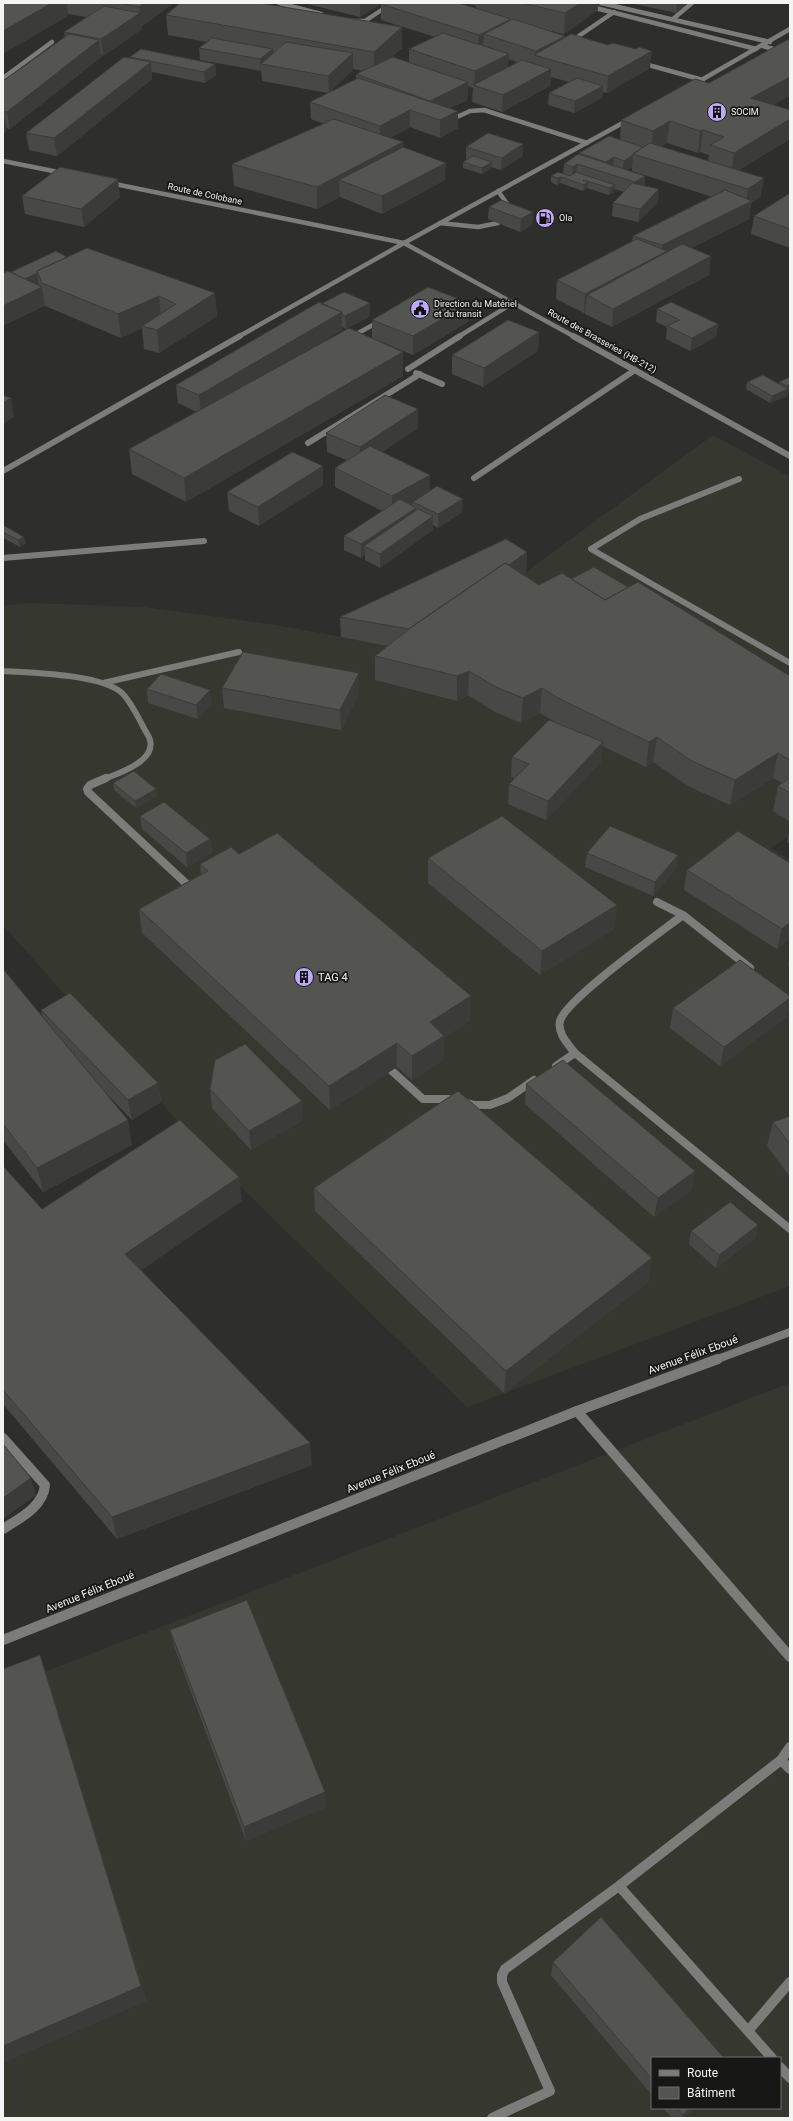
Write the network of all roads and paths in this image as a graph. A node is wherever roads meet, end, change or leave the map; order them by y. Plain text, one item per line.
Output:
1 (279, 3) edge
2 (392, 3) edge
3 (576, 3) edge
4 (601, 3) edge
5 (692, 3) edge
6 (614, 12) junction
7 (329, 16) edge
8 (673, 19) junction
9 (350, 20) edge
10 (790, 29) edge
11 (52, 42) dead end
12 (561, 42) edge
13 (770, 42) junction
14 (763, 46) junction
15 (756, 49) junction
16 (790, 54) edge
17 (639, 62) edge
18 (3, 78) edge
19 (703, 80) junction
20 (682, 91) edge
21 (457, 117) dead end
22 (635, 117) edge
23 (587, 143) junction
24 (4, 162) edge
25 (67, 174) edge
26 (106, 182) edge
27 (498, 191) junction
28 (509, 216) edge
29 (440, 223) junction
30 (498, 223) edge
31 (404, 243) junction
32 (513, 302) junction
33 (391, 314) edge
34 (351, 345) edge
35 (401, 366) edge
36 (408, 369) junction
37 (635, 370) junction
38 (420, 374) junction
39 (442, 384) dead end
40 (308, 443) dead end
41 (790, 456) edge
42 (3, 471) edge
43 (474, 478) dead end
44 (739, 479) dead end
45 (204, 541) dead end
46 (3, 558) edge
47 (239, 652) dead end
48 (790, 663) edge
49 (3, 671) edge
50 (102, 683) junction
51 (198, 894) edge
52 (657, 902) dead end
53 (683, 915) junction
54 (758, 974) edge
55 (575, 1052) junction
56 (392, 1071) edge
57 (790, 1229) edge
58 (790, 1332) edge
59 (577, 1411) junction
60 (3, 1438) edge
61 (3, 1529) edge
62 (3, 1640) edge
63 (790, 1657) edge
64 (790, 1747) edge
65 (780, 1760) junction
66 (790, 1769) edge
67 (619, 1886) junction
68 (790, 1982) edge
69 (748, 2031) junction
70 (771, 2057) edge
71 (781, 2068) edge
72 (790, 2078) edge
73 (492, 2118) edge

1 - 7 street
2 - 9 street
3 - 6 street
4 - 8 street
5 - 8 street
6 - 12 street
6 - 15 street
8 - 13 street
10 - 13 street
11 - 18 street
13 - 14 street
14 - 15 street
14 - 16 street
15 - 19 street
17 - 19 street
19 - 20 street
21 - 23 street
22 - 23 street
23 - 27 street
24 - 25 street
26 - 31 street, Route de Colobane
27 - 28 street
27 - 29 street
29 - 30 street
29 - 31 street
31 - 32 street, Route des Brasseries (HB-212)
31 - 42 street
32 - 36 street
32 - 37 street, Route des Brasseries (HB-212)
33 - 34 street
35 - 36 street
36 - 38 street
37 - 41 street, Route des Brasseries (HB-212)
37 - 43 street
38 - 39 street
38 - 40 street
44 - 48 street
45 - 46 street
47 - 50 street
49 - 50 street
50 - 51 street
52 - 53 street
53 - 54 street
53 - 55 street
55 - 56 street
55 - 57 street
58 - 59 street, Avenue Félix Eboué
59 - 62 street, Avenue Félix Eboué
59 - 63 street
60 - 61 street
64 - 65 street
65 - 66 street
65 - 67 street
67 - 69 street
67 - 73 street
68 - 69 street
69 - 70 street
71 - 72 street

